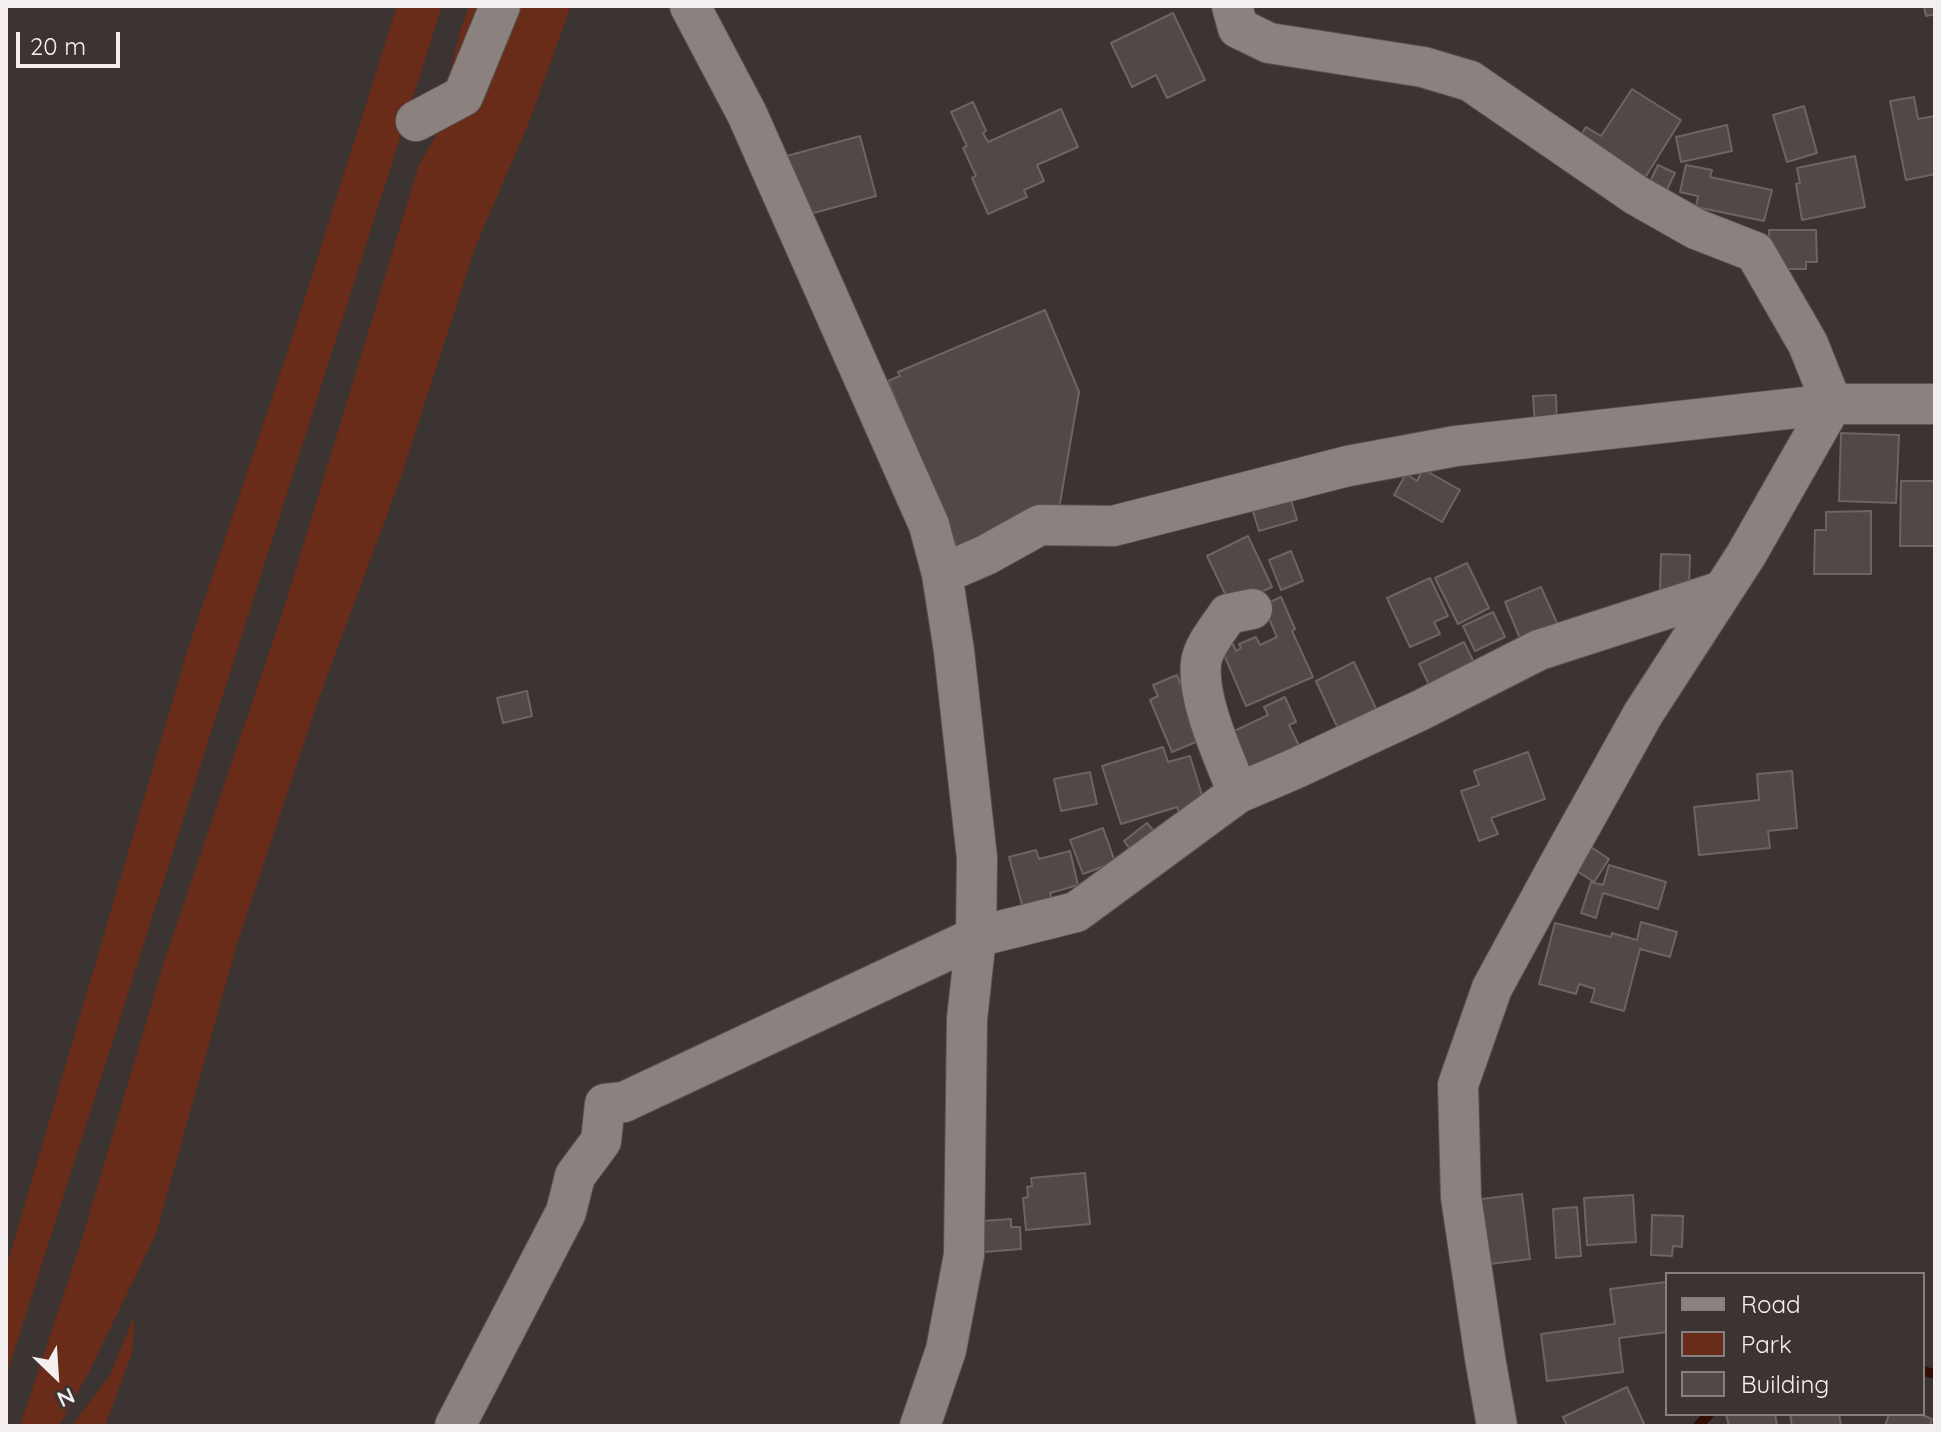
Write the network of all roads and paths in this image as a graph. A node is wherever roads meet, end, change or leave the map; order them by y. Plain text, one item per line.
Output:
1 (500, 6) edge
2 (690, 6) edge
3 (1232, 6) edge
4 (416, 121) dead end
5 (1832, 404) junction
6 (1935, 404) edge
7 (942, 574) junction
8 (1722, 591) junction
9 (1252, 609) dead end
10 (1238, 793) junction
11 (976, 937) junction
12 (455, 1426) edge
13 (920, 1426) edge
14 (1497, 1426) edge

1 - 4 street
2 - 7 street
3 - 5 street
5 - 6 street
5 - 7 street
5 - 8 street
7 - 11 street
8 - 10 street
8 - 14 street
9 - 10 street
10 - 11 street
11 - 12 street
11 - 13 street

